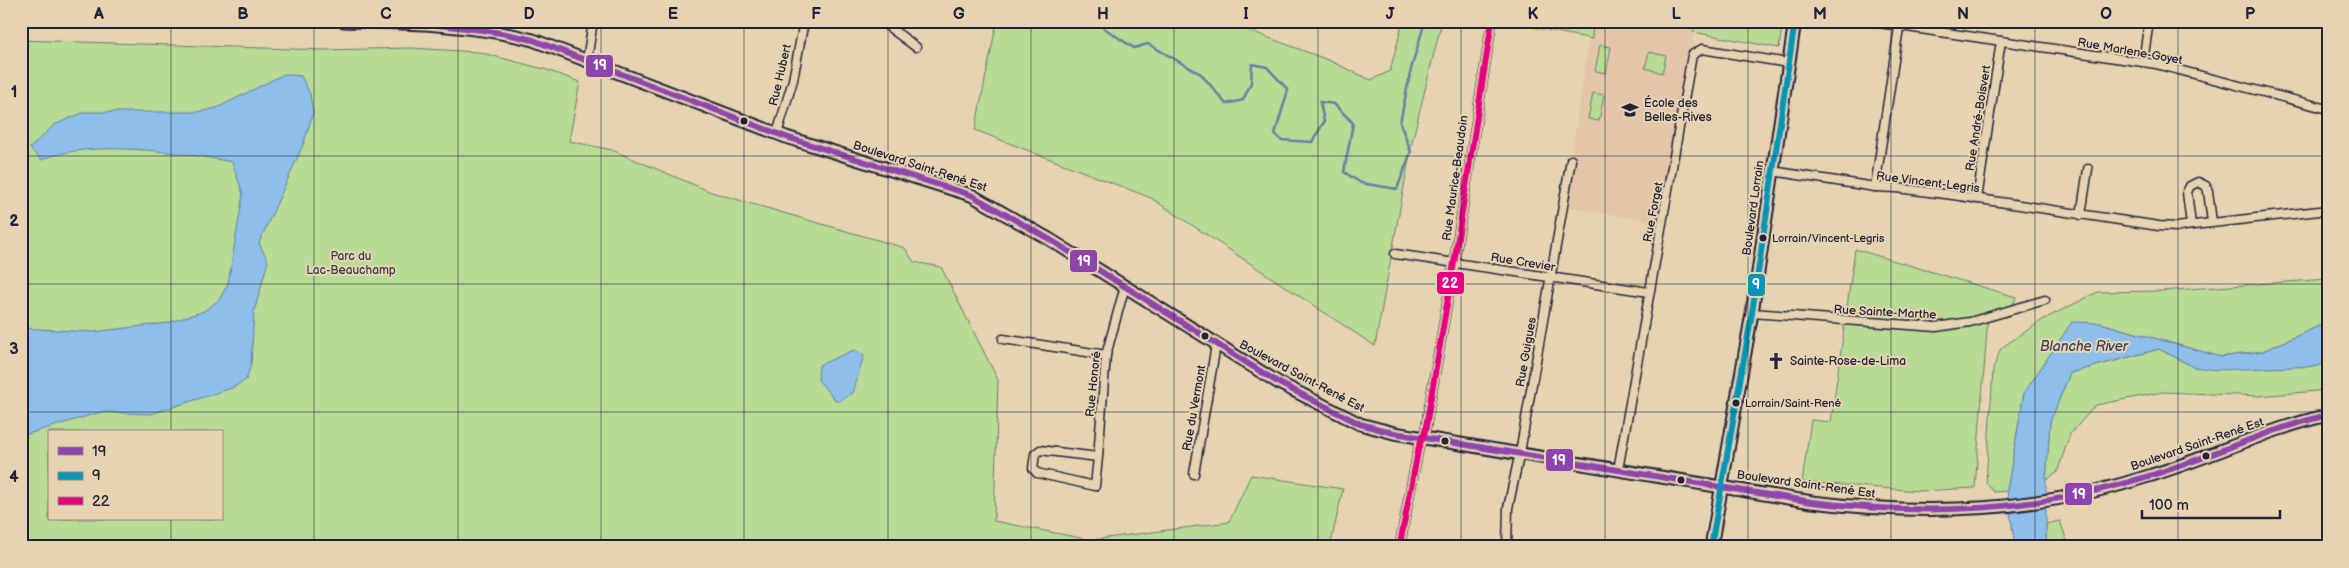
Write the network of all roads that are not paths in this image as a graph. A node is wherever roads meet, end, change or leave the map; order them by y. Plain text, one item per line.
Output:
1 (344, 21) edge
2 (593, 21) edge
3 (804, 21) edge
4 (881, 21) edge
5 (1492, 21) edge
6 (1795, 21) edge
7 (1866, 21) edge
8 (2149, 21) edge
9 (1899, 24) edge
10 (2002, 41) junction
11 (916, 47) dead end
12 (587, 60) junction
13 (2143, 62) junction
14 (1788, 63) junction
15 (2328, 109) edge
16 (777, 134) junction
17 (1571, 160) dead end
18 (2088, 169) dead end
19 (1772, 171) junction
20 (1874, 187) junction
21 (1978, 199) junction
22 (2328, 210) edge
23 (2081, 215) junction
24 (2212, 222) junction
25 (2191, 225) junction
26 (1394, 254) dead end
27 (1454, 263) junction
28 (1551, 277) junction
29 (1125, 286) junction
30 (1649, 292) junction
31 (2045, 300) dead end
32 (1752, 313) junction
33 (1003, 339) dead end
34 (1216, 345) junction
35 (1106, 355) junction
36 (2328, 415) edge
37 (1421, 438) junction
38 (1520, 455) junction
39 (1098, 457) junction
40 (1618, 470) junction
41 (1194, 474) dead end
42 (1721, 486) junction
43 (1400, 544) dead end
44 (1507, 547) edge
45 (1712, 547) edge

1 - 12 street, Boulevard Saint-René Est
2 - 12 street
3 - 16 street, Rue Hubert
4 - 11 street
5 - 27 street, Rue Maurice-Beaudoin
6 - 14 street, Boulevard Lorrain
7 - 9 street, Rue Marlene-Goyet
8 - 13 street
9 - 10 street, Rue Marlene-Goyet
9 - 20 street
10 - 13 street, Rue Marlene-Goyet
10 - 21 street, Rue André-Boisvert
12 - 16 street, Boulevard Saint-René Est
13 - 15 street, Rue Marlene-Goyet
14 - 19 street, Boulevard Lorrain
14 - 30 street, Rue Forget
16 - 29 street, Boulevard Saint-René Est
17 - 28 street, Rue Guigues
18 - 23 street
19 - 20 street, Rue Vincent-Legris
19 - 32 street, Boulevard Lorrain
20 - 21 street, Rue Vincent-Legris
21 - 23 street, Rue Vincent-Legris
22 - 24 street, Rue Vincent-Legris
23 - 25 street, Rue Vincent-Legris
24 - 25 street, Rue Vincent-Legris
24 - 25 street
26 - 27 street, Rue Crevier
27 - 28 street, Rue Crevier
27 - 37 street, Rue Maurice-Beaudoin
28 - 30 street, Rue Crevier
28 - 38 street, Rue Guigues
29 - 34 street, Boulevard Saint-René Est
29 - 35 street, Rue Honoré
30 - 40 street, Rue Forget
31 - 32 street, Rue Sainte-Marthe
32 - 42 street, Boulevard Lorrain
33 - 35 street
34 - 37 street, Boulevard Saint-René Est
34 - 41 street, Rue du Vermont
35 - 39 street, Rue Honoré
36 - 42 street, Boulevard Saint-René Est
37 - 38 street, Boulevard Saint-René Est
37 - 43 street, Rue Maurice-Beaudoin
38 - 40 street, Boulevard Saint-René Est
38 - 44 street, Rue Guigues
39 - 39 street, Rue Honoré
40 - 42 street, Boulevard Saint-René Est
42 - 45 street, Boulevard Lorrain

